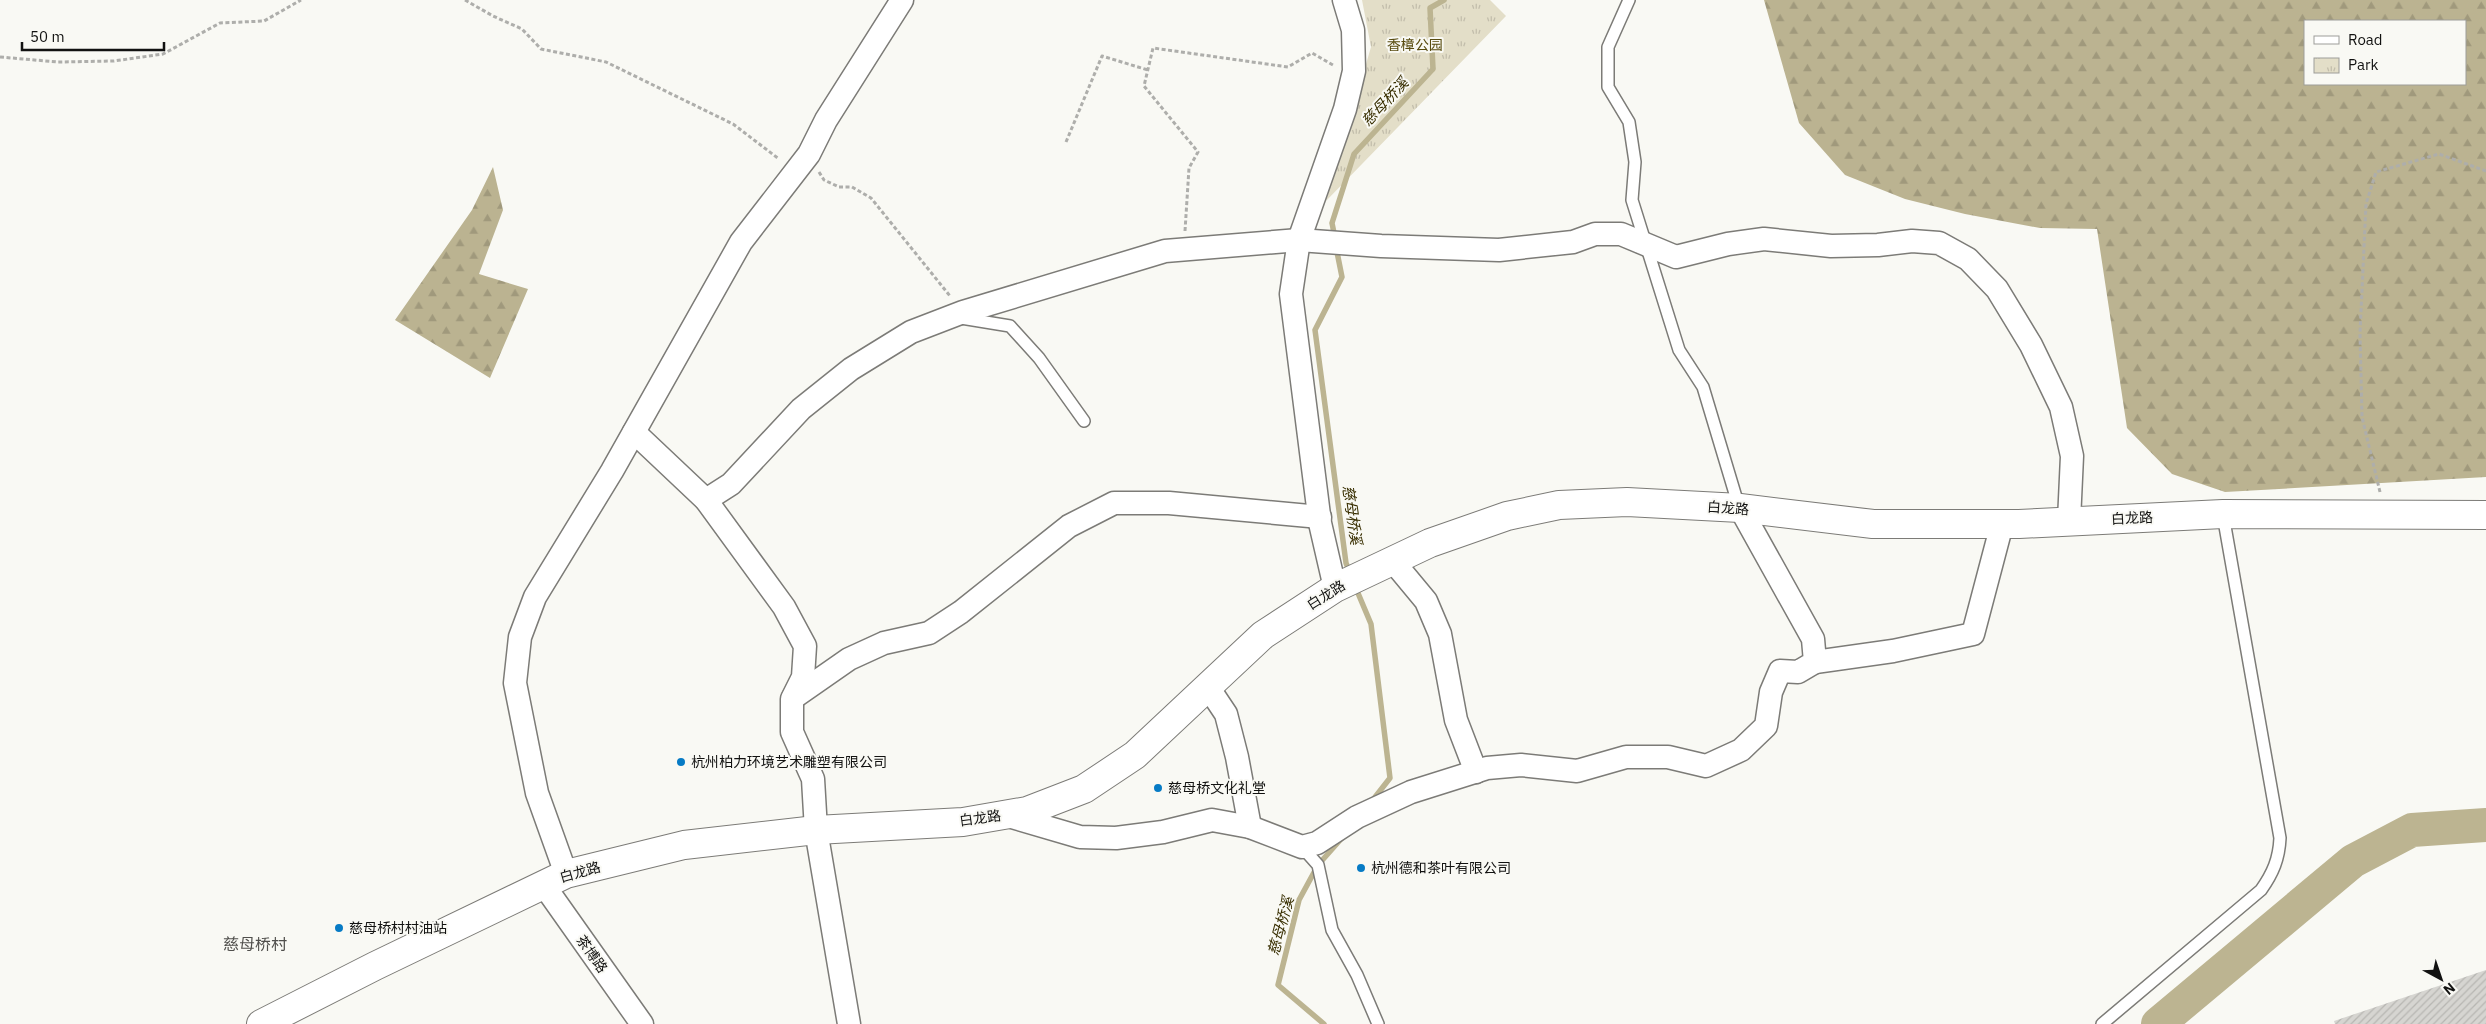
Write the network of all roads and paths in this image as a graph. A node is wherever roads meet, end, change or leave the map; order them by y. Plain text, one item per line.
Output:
1 (301, 0) edge
2 (465, 0) edge
3 (902, 0) edge
4 (1344, 0) edge
5 (1629, 0) edge
6 (0, 57) edge
7 (1148, 70) junction
8 (1353, 76) junction
9 (1066, 142) dead end
10 (809, 154) junction
11 (2486, 171) edge
12 (795, 172) junction
13 (1299, 240) junction
14 (1648, 247) junction
15 (1184, 250) junction
16 (957, 314) junction
17 (1084, 421) dead end
18 (634, 432) junction
19 (706, 500) junction
20 (1740, 508) junction
21 (2222, 514) junction
22 (2385, 514) junction
23 (2486, 515) edge
24 (1320, 516) junction
25 (2069, 521) junction
26 (2002, 524) junction
27 (1392, 560) junction
28 (1335, 588) junction
29 (1815, 662) junction
30 (1208, 686) junction
31 (792, 699) junction
32 (1476, 772) junction
33 (1005, 815) junction
34 (1250, 827) junction
35 (816, 830) junction
36 (1302, 847) junction
37 (554, 879) junction
38 (261, 1024) edge
39 (642, 1024) edge
40 (849, 1024) edge
41 (1378, 1024) edge
42 (2102, 1024) edge

1 - 6 path
2 - 12 path
3 - 10 street, 茶博路
4 - 8 street
5 - 14 lane
7 - 8 path
7 - 9 path
7 - 15 path
8 - 13 street
10 - 12 street, 茶博路
10 - 16 path
11 - 22 path
12 - 18 street, 茶博路
13 - 14 street
13 - 15 street
13 - 24 street
14 - 20 lane
14 - 25 street
15 - 16 street
16 - 17 lane
16 - 19 street
18 - 19 street
18 - 37 street, 茶博路
19 - 31 street
20 - 26 street, 白龙路
20 - 27 street, 白龙路
20 - 29 street
21 - 22 street, 白龙路
21 - 25 street, 白龙路
21 - 42 lane
22 - 23 street, 白龙路
24 - 28 street
24 - 31 street
25 - 26 street, 白龙路
26 - 29 street
27 - 28 street, 白龙路
27 - 32 street
28 - 30 street, 白龙路
29 - 32 street
30 - 33 street, 白龙路
30 - 34 street
31 - 35 street
32 - 36 street
33 - 34 street
33 - 35 street, 白龙路
34 - 36 street
35 - 37 street, 白龙路
35 - 40 street
36 - 41 lane
37 - 38 street, 白龙路
37 - 39 street, 茶博路

